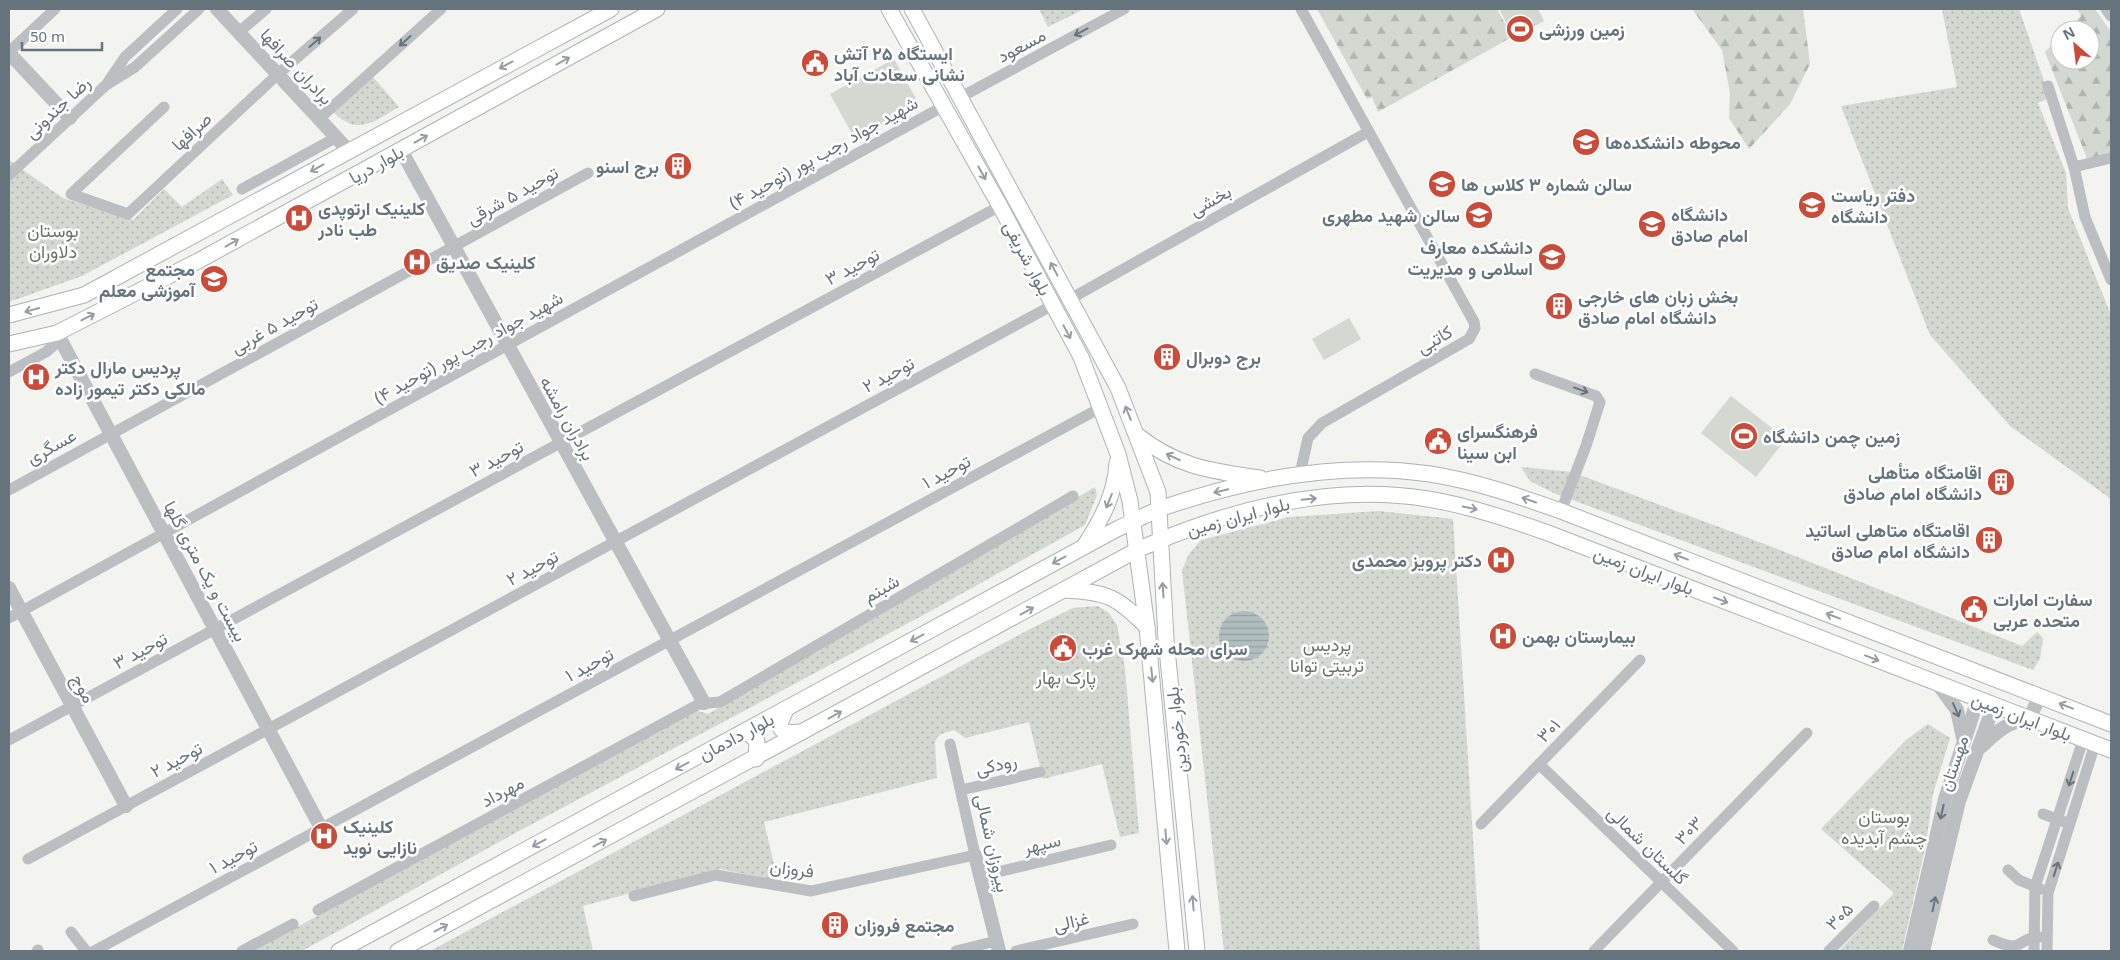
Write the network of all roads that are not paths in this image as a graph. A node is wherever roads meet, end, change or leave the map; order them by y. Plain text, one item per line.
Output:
1 (55, 9) edge
2 (177, 9) edge
3 (199, 9) edge
4 (217, 9) edge
5 (266, 9) edge
6 (353, 9) edge
7 (441, 9) edge
8 (611, 9) edge
9 (657, 9) edge
10 (889, 9) edge
11 (912, 9) edge
12 (1124, 9) edge
13 (1301, 9) edge
14 (2106, 9) edge
15 (2111, 16) edge
16 (239, 32) junction
17 (9, 53) edge
18 (278, 74) junction
19 (106, 85) junction
20 (2048, 86) dead end
21 (961, 97) junction
22 (944, 106) junction
23 (164, 108) dead end
24 (70, 118) junction
25 (320, 118) junction
26 (1368, 132) junction
27 (981, 134) junction
28 (337, 137) junction
29 (965, 144) junction
30 (348, 150) junction
31 (401, 150) junction
32 (2111, 158) edge
33 (2074, 167) junction
34 (588, 173) dead end
35 (9, 175) edge
36 (242, 189) dead end
37 (1000, 206) junction
38 (186, 241) junction
39 (454, 247) junction
40 (198, 261) junction
41 (2111, 280) edge
42 (1070, 299) junction
43 (1053, 305) junction
44 (9, 315) edge
45 (57, 333) junction
46 (9, 344) edge
47 (507, 345) junction
48 (9, 372) edge
49 (1535, 374) dead end
50 (1102, 407) junction
51 (111, 434) junction
52 (1137, 434) junction
53 (561, 443) junction
54 (1118, 454) junction
55 (1300, 474) junction
56 (1271, 480) junction
57 (9, 490) edge
58 (1073, 496) dead end
59 (1160, 509) junction
60 (1561, 511) junction
61 (1134, 522) junction
62 (164, 533) junction
63 (1161, 539) junction
64 (615, 542) junction
65 (1084, 547) junction
66 (1137, 550) junction
67 (9, 588) edge
68 (1064, 590) junction
69 (21, 611) junction
70 (9, 618) edge
71 (1147, 627) junction
72 (215, 629) junction
73 (668, 641) junction
74 (1640, 660) dead end
75 (1987, 676) junction
76 (2003, 682) junction
77 (1938, 684) junction
78 (2040, 696) junction
79 (1978, 699) junction
80 (704, 703) junction
81 (1994, 705) junction
82 (72, 706) junction
83 (787, 708) junction
84 (2029, 719) junction
85 (2111, 724) edge
86 (268, 729) junction
87 (746, 731) junction
88 (805, 732) junction
89 (1807, 733) dead end
90 (9, 740) edge
91 (1964, 740) junction
92 (2089, 742) junction
93 (950, 744) dead end
94 (1978, 750) junction
95 (2111, 750) edge
96 (756, 758) junction
97 (1538, 764) junction
98 (1040, 772) dead end
99 (961, 790) junction
100 (126, 806) junction
101 (2044, 814) dead end
102 (2058, 819) junction
103 (1480, 824) dead end
104 (2070, 824) junction
105 (321, 828) junction
106 (1112, 845) dead end
107 (976, 855) junction
108 (28, 859) dead end
109 (2008, 870) dead end
110 (982, 876) junction
111 (1662, 882) junction
112 (2035, 887) junction
113 (2048, 893) junction
114 (634, 896) dead end
115 (1874, 906) dead end
116 (318, 910) dead end
117 (294, 924) dead end
118 (1133, 924) dead end
119 (71, 932) dead end
120 (2034, 937) junction
121 (2047, 937) junction
122 (1993, 940) dead end
123 (998, 946) edge
124 (86, 951) edge
125 (94, 951) edge
126 (242, 951) edge
127 (339, 951) edge
128 (398, 951) edge
129 (956, 951) edge
130 (1016, 951) edge
131 (1177, 951) edge
132 (1197, 951) edge
133 (1594, 951) edge
134 (1733, 951) edge
135 (1829, 951) edge
136 (1910, 951) edge
137 (1923, 951) edge
138 (2034, 951) edge
139 (2047, 951) edge

1 - 17 street
2 - 19 street, رضا جندونی
3 - 19 street, رضا جندونی
4 - 16 street, برادران صرافها
5 - 16 street
18 -> 6 street, صرافها
7 -> 25 street
8 -> 30 main road, بلوار دریا
31 -> 9 main road, بلوار دریا
10 - 22 main road, بلوار شریفی
11 - 21 main road, بلوار شریفی
12 -> 21 street, مسعود
13 - 26 street, کاتبی
14 - 15 street
16 - 18 street, برادران صرافها
17 - 24 street
18 - 23 street, صرافها
18 - 25 street, برادران صرافها
19 - 24 street, رضا جندونی
20 - 33 street
21 - 27 main road, بلوار شریفی
22 - 29 main road, بلوار شریفی
22 - 47 street, شهید جواد رجب پور (توحید ۴)
24 - 35 street, رضا جندونی
25 - 28 street, برادران صرافها
26 - 42 street, بخشی
26 - 55 street, کاتبی
27 - 29 main road
42 -> 27 main road, بلوار شریفی
28 - 30 street, برادران صرافها
28 - 36 street
29 -> 37 main road, بلوار شریفی
30 -> 38 main road, بلوار دریا
31 - 39 street, برادران رامشه
40 -> 31 main road, بلوار دریا
32 - 33 street
33 - 41 street
34 - 39 street, توحید ۵ شرقی
37 - 43 main road, بلوار شریفی
37 - 53 street, توحید ۳
38 - 40 main road
38 -> 44 main road, بلوار دریا
39 - 47 street, برادران رامشه
39 - 51 street, توحید ۵ غربی
45 -> 40 main road, بلوار دریا
52 -> 42 main road, بلوار شریفی
43 -> 50 main road, بلوار شریفی
43 - 64 street, توحید ۲
45 - 46 main road, بلوار دریا
45 - 48 street
45 - 51 street, بیست و یک متری گلها
47 - 53 street, برادران رامشه
47 - 62 street, شهید جواد رجب پور (توحید ۴)
49 -> 60 street
50 - 54 main road, بلوار شریفی
50 - 73 street, توحید ۱
51 - 57 street, عسگری
51 - 62 street, بیست و یک متری گلها
56 -> 52 main road
52 - 59 main road, بلوار شریفی
53 - 64 street, برادران رامشه
53 - 72 street, توحید ۳
54 - 61 main road, بلوار شریفی
54 -> 65 main road
55 - 56 main road, بلوار ایران زمین
60 -> 55 main road, بلوار ایران زمین
56 -> 59 main road, بلوار ایران زمین
58 - 80 street, شبنم
59 - 61 main road, بلوار ایران زمین
59 - 63 main road, بلوار خوردین
75 -> 60 main road, بلوار ایران زمین
61 - 65 main road, بلوار دادمان
61 - 66 main road, بلوار خوردین
62 - 69 street, شهید جواد رجب پور (توحید ۴)
62 - 72 street, بیست و یک متری گلها
63 - 66 main road, بلوار ایران زمین
63 -> 77 main road, بلوار ایران زمین
132 -> 63 main road, بلوار خوردین
64 - 73 street, برادران رامشه
64 - 86 street, توحید ۲
65 -> 83 main road, بلوار دادمان
66 - 68 main road, بلوار دادمان
66 - 71 main road, بلوار خوردین
67 - 69 street, موج
68 - 71 main road
88 -> 68 main road, بلوار دادمان
69 - 70 street, شهید جواد رجب پور (توحید ۴)
69 - 82 street, موج
71 -> 131 main road, بلوار خوردین
72 - 82 street, توحید ۳
72 - 86 street, بیست و یک متری گلها
73 - 80 street, برادران رامشه
73 - 105 street, توحید ۱
74 - 97 street, ۳۰۱
75 - 76 main road, بلوار ایران زمین
75 - 79 main road
76 - 78 main road, بلوار ایران زمین
76 - 81 main road
77 - 79 main road, بلوار ایران زمین
77 -> 91 street
78 - 84 street
85 -> 78 main road, بلوار ایران زمین
79 - 81 main road, بلوار ایران زمین
79 - 91 street
80 - 116 street, مهرداد
81 - 84 main road, بلوار ایران زمین
81 - 94 street, مهستان
82 - 90 street, توحید ۳
82 - 100 street, موج
83 - 87 main road, بلوار دادمان
83 - 88 main road
84 - 92 main road, بلوار ایران زمین
84 - 94 street
86 - 100 street, توحید ۲
86 - 105 street, بیست و یک متری گلها
87 - 96 main road
87 -> 127 main road, بلوار دادمان
88 - 96 main road, بلوار دادمان
89 - 111 street, ۳۰۳
91 -> 136 street
92 - 95 main road, بلوار ایران زمین
92 -> 102 street
92 - 104 street
93 - 99 street, پیروزان شمالی
137 -> 94 street, مهستان
128 -> 96 main road, بلوار دادمان
97 - 103 street, ۳۰۱
97 - 111 street, گلستان شمالی
98 - 99 street, رودکی
99 - 107 street, پیروزان شمالی
100 - 108 street, توحید ۲
101 - 102 street
102 - 104 street
102 - 112 street
113 -> 104 street
105 - 125 street, توحید ۱
106 - 110 street, سپهر
107 - 110 street, پیروزان شمالی
107 - 114 street, فروزان
109 - 112 street
110 - 123 street, پیروزان شمالی
111 - 133 street, ۳۰۳
111 - 134 street, گلستان شمالی
112 - 113 street
112 - 120 street
113 - 121 street
115 - 135 street, ۳۰۵
117 - 126 street
118 - 130 street, غزالی
119 - 124 street
120 - 121 street
120 - 122 street
120 - 138 street
121 - 139 street
123 - 129 street

